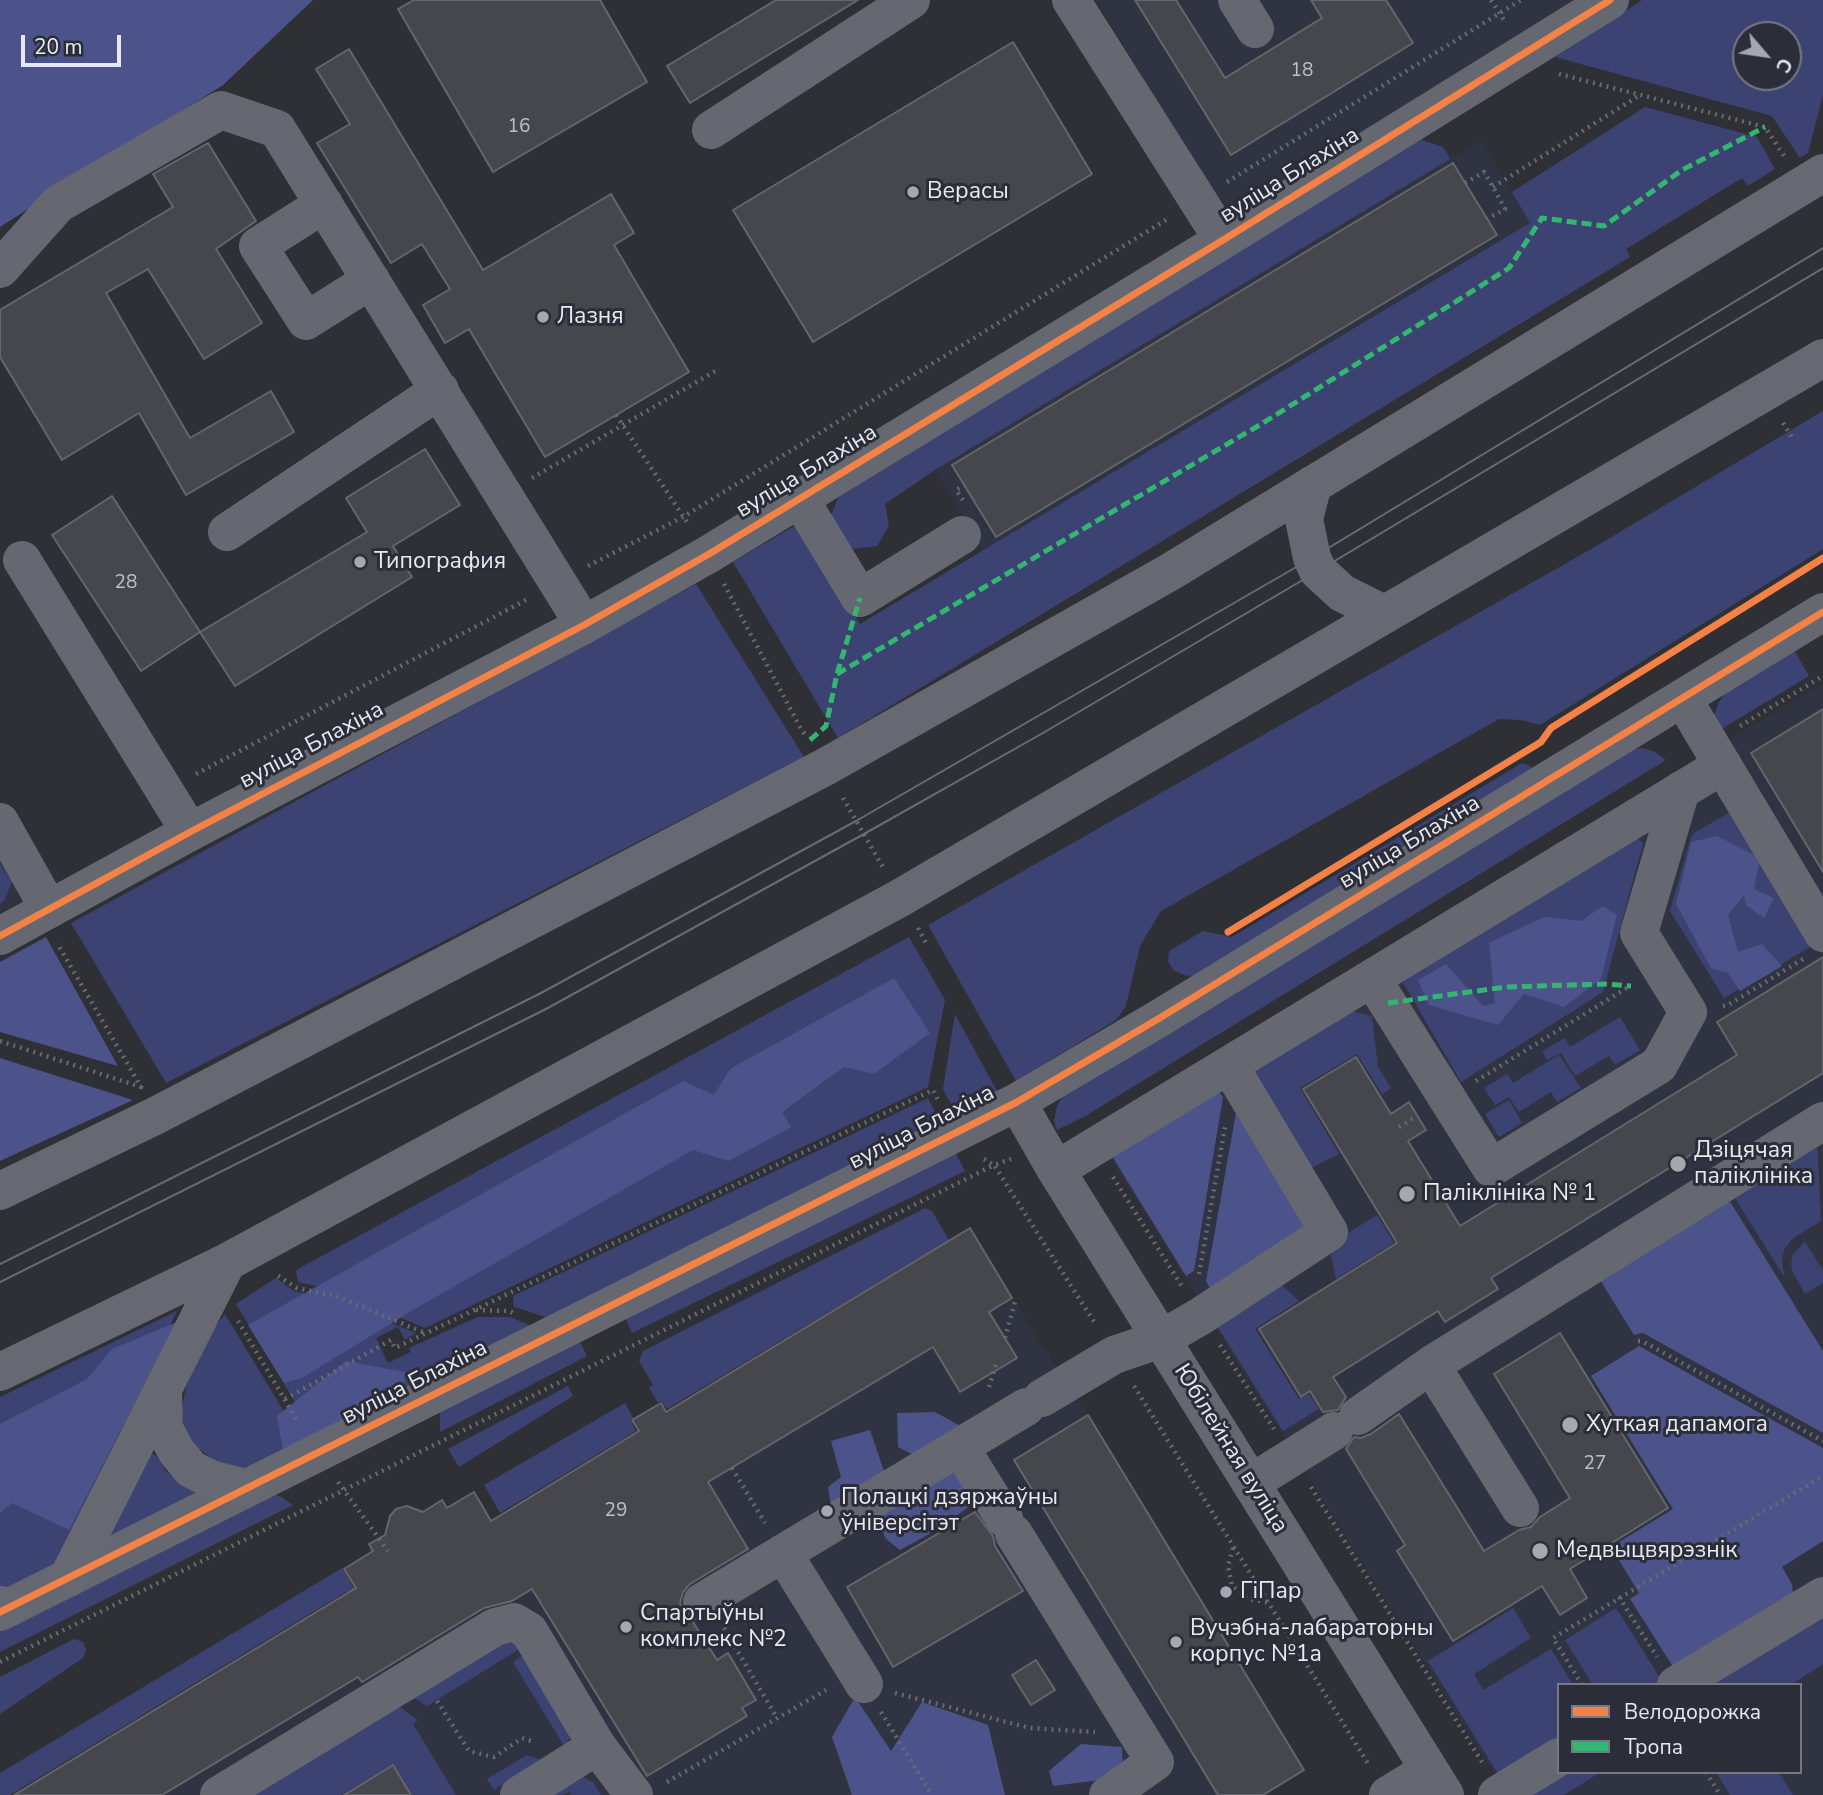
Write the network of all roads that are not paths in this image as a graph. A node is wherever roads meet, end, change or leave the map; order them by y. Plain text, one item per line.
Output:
1 (911, 0) edge
2 (1610, 0) edge
3 (1076, 2) edge
4 (711, 130) dead end
5 (1822, 170) edge
6 (324, 204) junction
7 (1223, 240) junction
8 (0, 269) edge
9 (371, 280) junction
10 (1823, 358) edge
11 (439, 390) junction
12 (1313, 485) junction
13 (800, 499) junction
14 (228, 532) dead end
15 (962, 535) dead end
16 (22, 560) dead end
17 (1823, 612) edge
18 (1384, 614) junction
19 (584, 625) junction
20 (1683, 699) junction
21 (1723, 765) junction
22 (1681, 790) junction
23 (0, 822) edge
24 (190, 832) junction
25 (45, 912) junction
26 (0, 936) edge
27 (1817, 944) edge
28 (1373, 980) junction
29 (1231, 1070) junction
30 (1017, 1102) junction
31 (1823, 1121) edge
32 (1056, 1170) junction
33 (0, 1191) edge
34 (227, 1262) junction
35 (1161, 1339) junction
36 (1431, 1365) junction
37 (0, 1372) edge
38 (163, 1389) junction
39 (960, 1447) junction
40 (1251, 1483) junction
41 (245, 1488) junction
42 (1520, 1508) dead end
43 (783, 1553) junction
44 (68, 1578) junction
45 (1823, 1596) edge
46 (704, 1600) road end
47 (3, 1608) edge
48 (1668, 1674) edge
49 (860, 1678) road end
50 (588, 1752) junction
51 (1557, 1758) edge
52 (1437, 1782) edge
53 (1381, 1784) edge
54 (646, 1791) edge
55 (219, 1795) edge
56 (519, 1795) edge
57 (1108, 1795) edge
58 (1497, 1795) edge

1 - 4 street
2 - 7 street, вуліца Блахіна
3 - 7 street
5 - 12 main road
6 - 8 street
6 - 9 street
6 - 9 street
7 - 13 street, вуліца Блахіна
9 - 11 street
10 - 18 main road
11 - 14 street
11 - 19 street
12 - 18 main road
12 - 33 main road
13 - 15 street
13 - 19 street, вуліца Блахіна
16 - 24 street
17 - 20 street, вуліца Блахіна
18 - 34 main road
19 - 24 street, вуліца Блахіна
20 - 21 street
20 - 30 street, вуліца Блахіна
21 - 22 street
21 - 27 street
22 - 28 street
22 - 28 street
23 - 25 street
24 - 25 street, вуліца Блахіна
25 - 26 street, вуліца Блахіна
28 - 29 street
29 - 32 street
29 - 35 street
30 - 32 street, Юбілейная вуліца
30 - 41 street, вуліца Блахіна
31 - 36 street
32 - 35 street, Юбілейная вуліца
34 - 37 main road
34 - 38 main road
35 - 39 street
35 - 40 street, Юбілейная вуліца
36 - 40 street
36 - 42 street
38 - 41 main road
38 - 44 main road
39 - 43 street
39 - 57 street
40 - 52 street, Юбілейная вуліца
41 - 44 street, вуліца Блахіна
43 - 46 street
43 - 49 street
44 - 47 street, вуліца Блахіна
45 - 48 street
50 - 54 street
50 - 55 street
50 - 56 street
51 - 58 street
52 - 53 street

